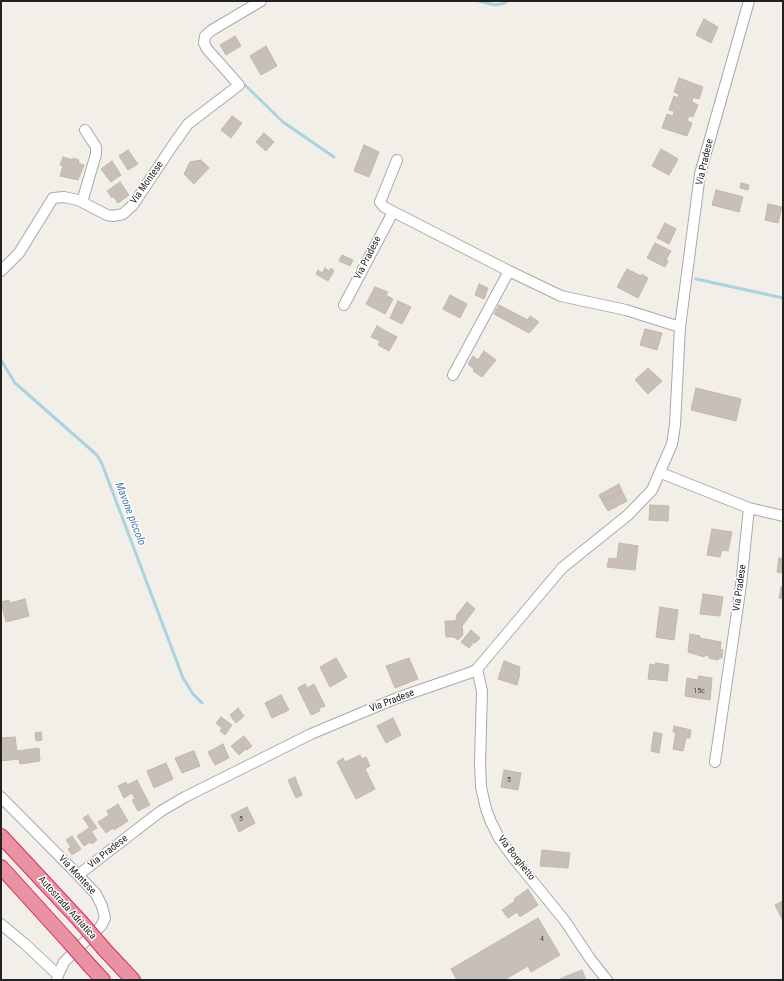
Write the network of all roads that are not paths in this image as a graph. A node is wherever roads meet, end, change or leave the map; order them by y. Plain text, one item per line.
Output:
1 (261, 1) edge
2 (749, 1) edge
3 (85, 130) dead end
4 (397, 160) dead end
5 (82, 202) junction
6 (393, 212) junction
7 (1, 271) edge
8 (509, 271) junction
9 (344, 305) dead end
10 (680, 327) junction
11 (453, 375) dead end
12 (661, 473) junction
13 (750, 508) junction
14 (783, 516) edge
15 (477, 669) junction
16 (715, 762) dead end
17 (1, 797) edge
18 (1, 836) edge
19 (1, 867) edge
20 (78, 875) junction
21 (1, 924) edge
22 (57, 977) edge
23 (103, 980) edge
24 (133, 980) edge
25 (607, 980) edge

1 - 5 street, Via Montese
2 - 10 street, Via Pradese
3 - 5 street
4 - 6 street
5 - 7 street, Via Montese
6 - 8 street
6 - 9 street, Via Pradese
8 - 10 street
8 - 11 street
10 - 12 street, Via Pradese
12 - 13 street
12 - 15 street, Via Pradese
13 - 14 street
13 - 16 street, Via Pradese
15 - 20 street, Via Pradese
15 - 25 street, Via Borghetto
17 - 20 street, Via Montese
18 - 24 highway, Autostrada Adriatica, bridge
19 - 23 highway, bridge
20 - 22 street, Via Montese
21 - 22 street

